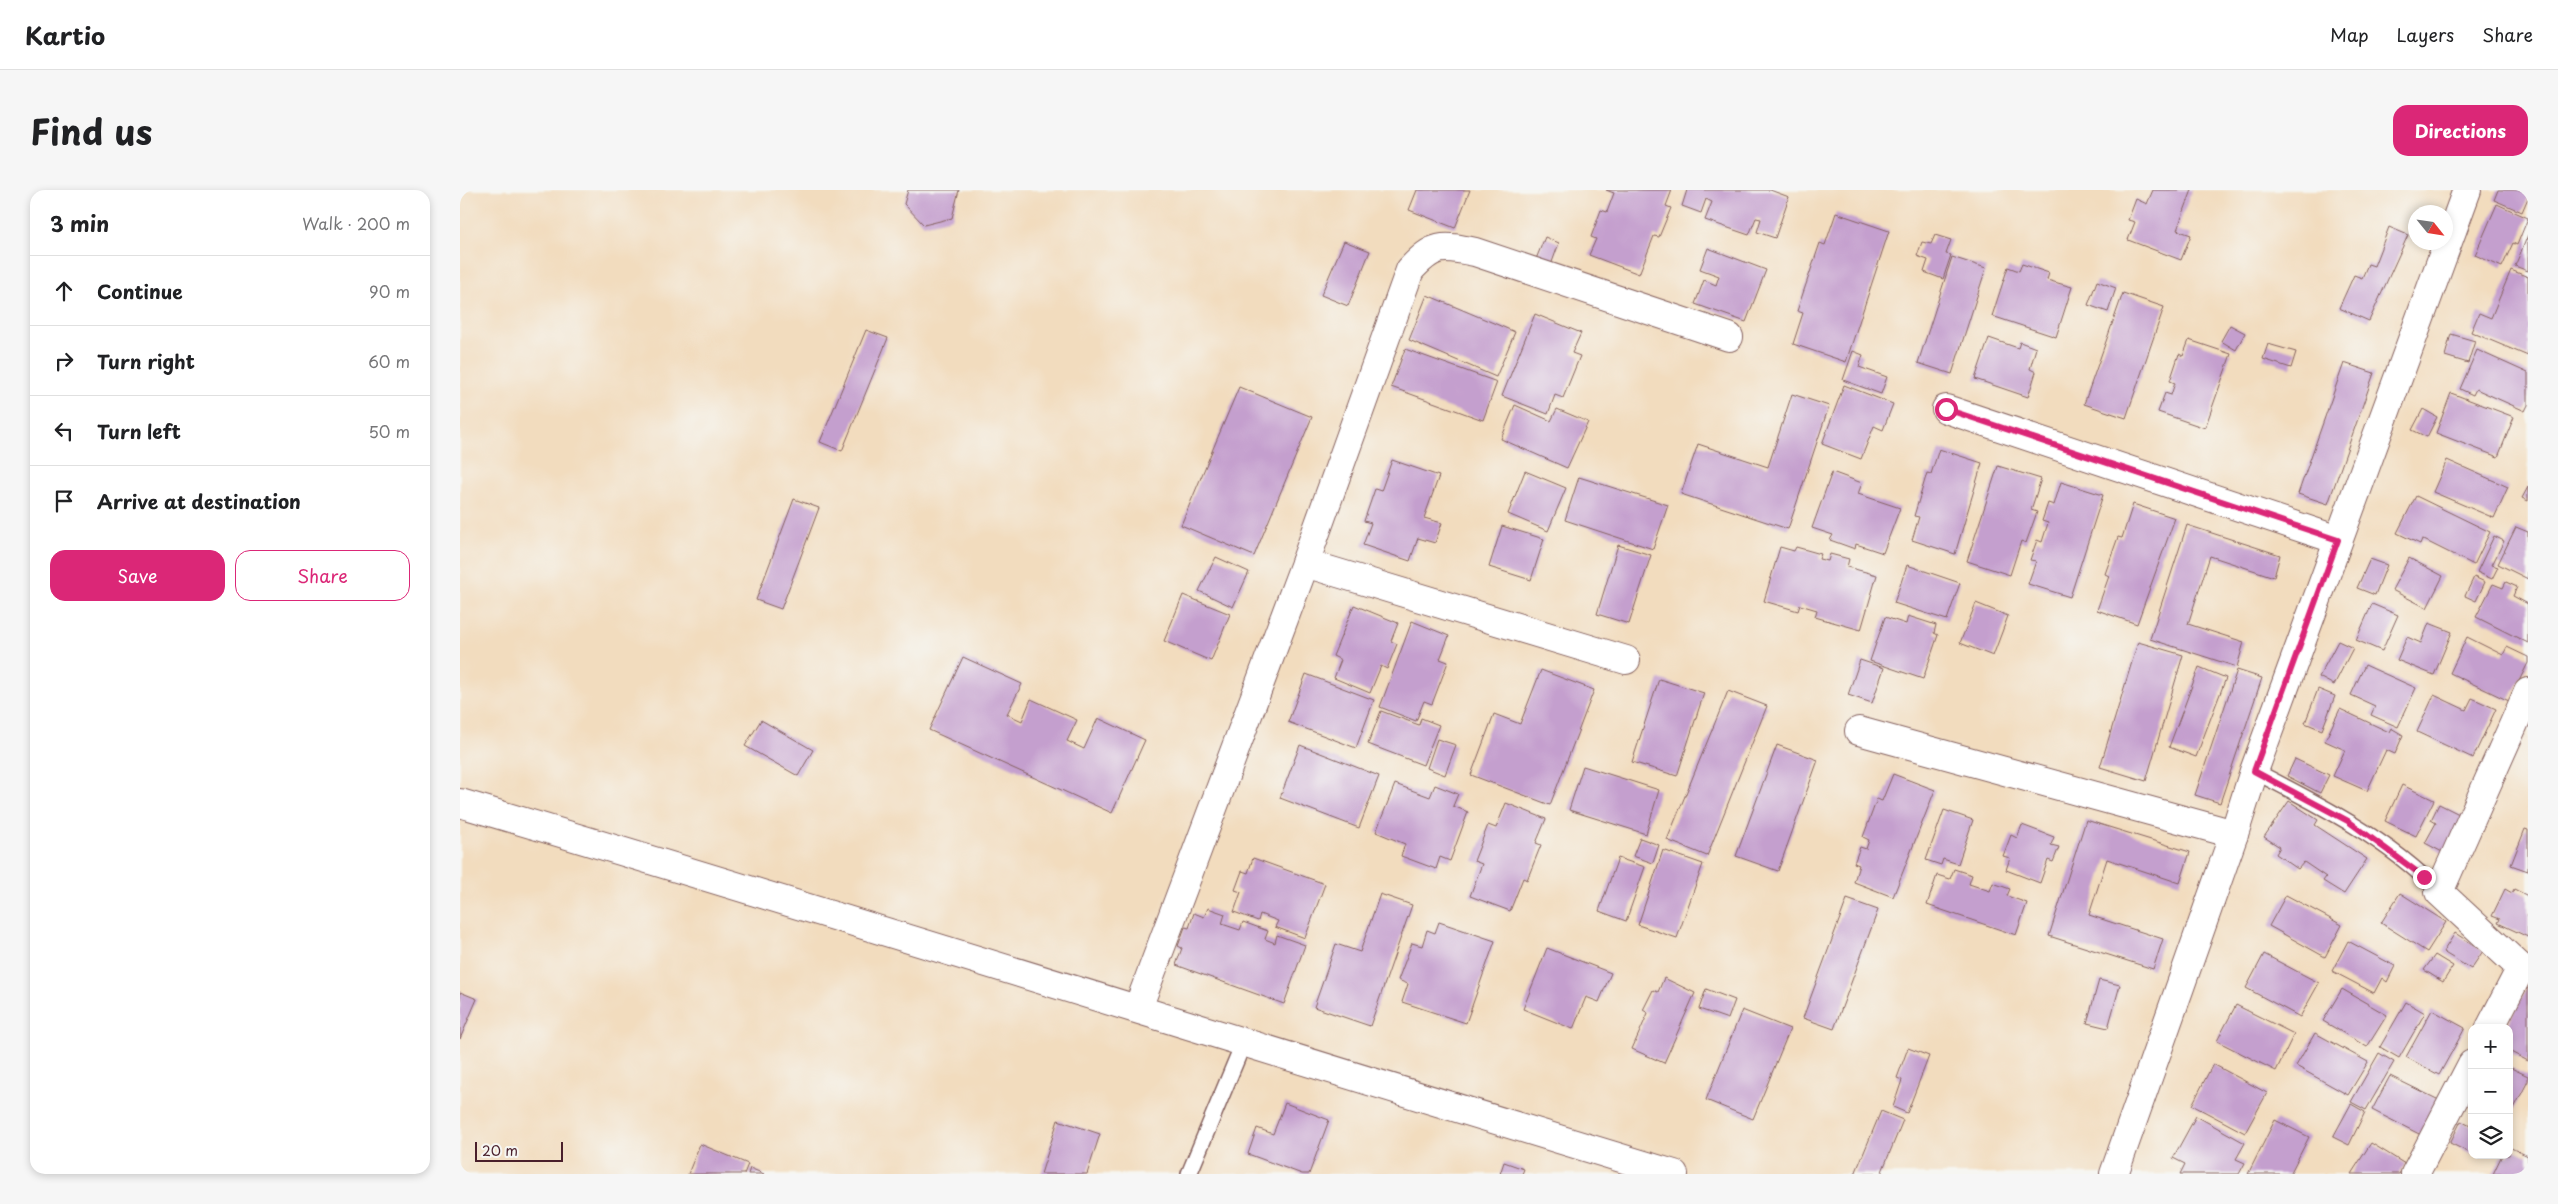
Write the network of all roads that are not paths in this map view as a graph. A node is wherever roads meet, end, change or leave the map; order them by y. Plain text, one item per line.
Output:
1 (2468, 190) edge
2 (1729, 337) dead end
3 (1946, 409) dead end
4 (2338, 540) junction
5 (1306, 563) junction
6 (1626, 660) dead end
7 (2528, 692) edge
8 (1859, 731) dead end
9 (2254, 771) junction
10 (460, 803) edge
11 (2234, 834) junction
12 (2439, 892) junction
13 (2524, 969) edge
14 (1138, 1008) junction
15 (2492, 1024) edge
16 (1243, 1044) junction
17 (2469, 1069) edge
18 (1189, 1174) edge
19 (1674, 1174) edge
20 (2114, 1174) edge
21 (2415, 1174) edge

1 - 4 street
2 - 5 street
3 - 4 street
4 - 9 street
5 - 6 street
5 - 14 street
7 - 12 street
8 - 11 street
9 - 11 street
9 - 12 lane
10 - 14 street
11 - 20 street
12 - 13 street
13 - 15 street
14 - 16 street
16 - 18 lane
16 - 19 street
17 - 21 street

